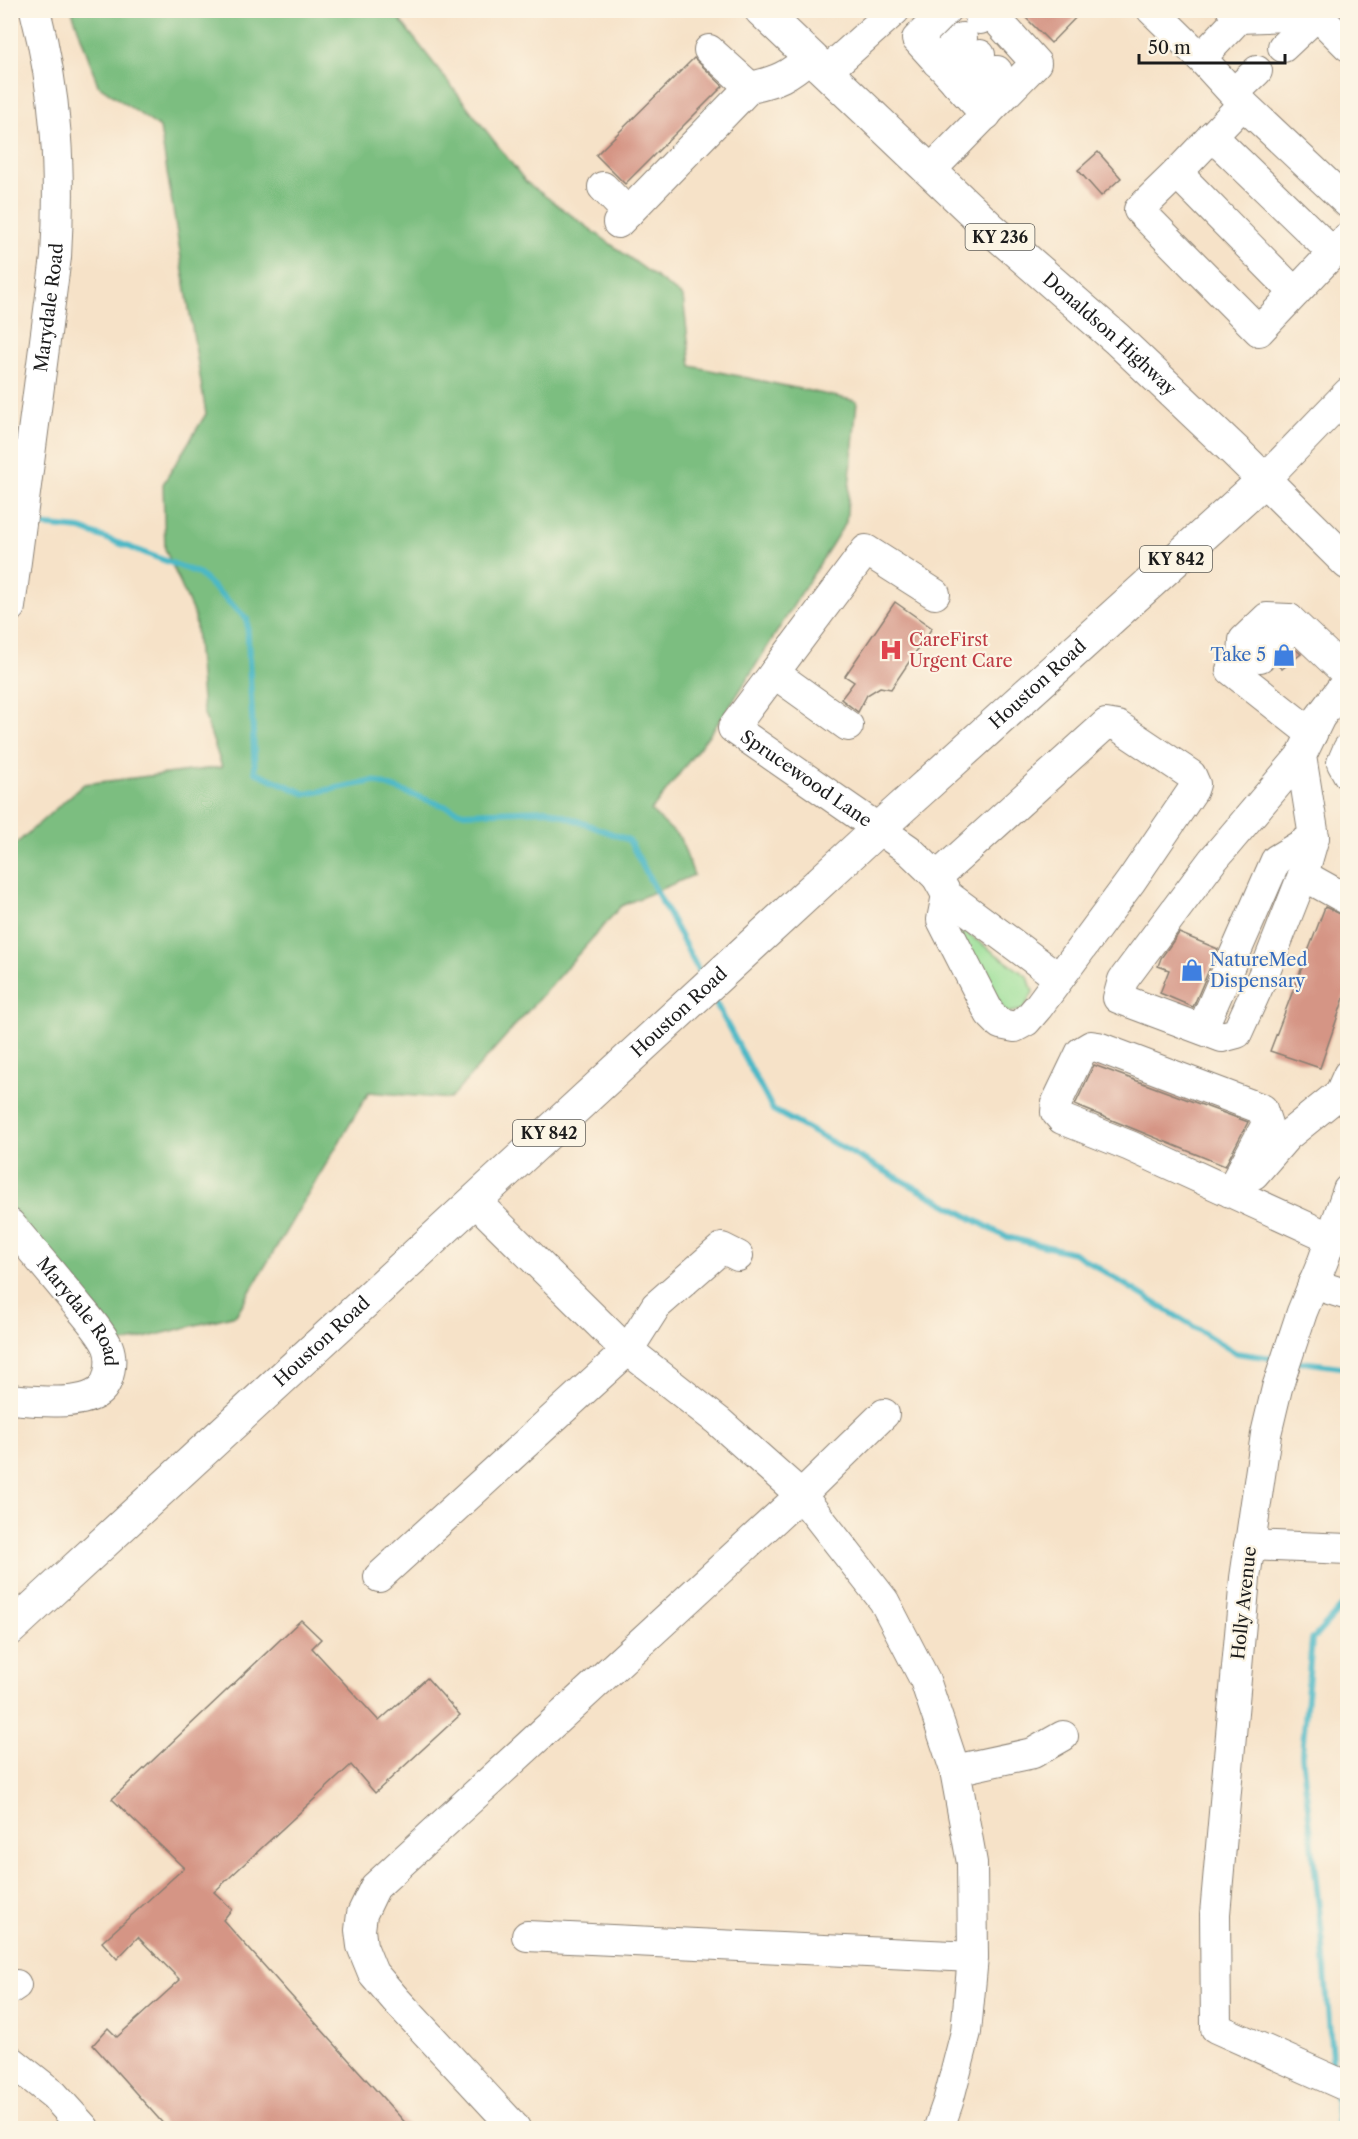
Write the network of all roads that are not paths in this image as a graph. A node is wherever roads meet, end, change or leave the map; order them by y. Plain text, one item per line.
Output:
1 (35, 10) edge
2 (761, 10) edge
3 (895, 10) edge
4 (946, 10) edge
5 (1153, 11) edge
6 (1319, 13) edge
7 (1235, 14) edge
8 (994, 43) junction
9 (1347, 46) edge
10 (1283, 47) dead end
11 (710, 50) dead end
12 (1201, 58) junction
13 (818, 64) junction
14 (1257, 71) dead end
15 (750, 87) junction
16 (962, 89) junction
17 (1238, 99) junction
18 (1212, 136) junction
19 (930, 171) junction
20 (1177, 172) junction
21 (603, 187) dead end
22 (1346, 200) edge
23 (1340, 245) edge
24 (1295, 293) junction
25 (1347, 393) edge
26 (1264, 480) junction
27 (1347, 563) edge
28 (935, 594) dead end
29 (10, 607) edge
30 (774, 673) junction
31 (1347, 675) edge
32 (1347, 680) edge
33 (848, 726) dead end
34 (1307, 745) junction
35 (1347, 749) edge
36 (1347, 774) edge
37 (878, 829) junction
38 (1314, 837) junction
39 (1303, 875) junction
40 (942, 886) junction
41 (1347, 900) edge
42 (1059, 978) junction
43 (1203, 1029) junction
44 (1347, 1075) edge
45 (1347, 1190) edge
46 (1230, 1192) junction
47 (475, 1201) junction
48 (10, 1224) edge
49 (1331, 1238) junction
50 (738, 1256) dead end
51 (1313, 1284) junction
52 (1347, 1295) edge
53 (628, 1350) junction
54 (10, 1399) edge
55 (884, 1414) dead end
56 (801, 1495) junction
57 (1249, 1545) junction
58 (1347, 1549) edge
59 (379, 1577) dead end
60 (10, 1629) edge
61 (1063, 1736) dead end
62 (955, 1770) junction
63 (527, 1936) dead end
64 (973, 1957) junction
65 (10, 2060) edge
66 (1347, 2087) edge
67 (84, 2128) edge
68 (515, 2128) edge
69 (939, 2128) edge

1 - 29 street, Marydale Road
2 - 13 main road, Donaldson Highway / KY 236
3 - 13 street
4 - 16 street
5 - 12 street
6 - 7 street
6 - 9 street
6 - 10 street
7 - 12 street
8 - 16 street
8 - 16 street
8 - 16 street
11 - 15 street
12 - 17 street
13 - 15 street
13 - 19 main road, Donaldson Highway / KY 236
14 - 17 street
15 - 21 street
16 - 19 street
17 - 18 street
17 - 22 street
18 - 20 street
18 - 23 street
19 - 26 main road, Donaldson Highway / KY 236
20 - 24 street
20 - 24 street
23 - 24 street
25 - 26 street, Houston Road
26 - 27 main road, Donaldson Highway / KY 236
26 - 37 main road, Houston Road / KY 842
28 - 30 street
30 - 33 street
30 - 37 street, Sprucewood Lane
31 - 34 street
32 - 34 street
34 - 38 street
34 - 43 street
35 - 36 street
37 - 40 street, Sprucewood Lane
37 - 47 main road, Houston Road / KY 842
38 - 39 street
38 - 43 street
39 - 41 street
39 - 43 street
40 - 42 street, Sprucewood Lane
40 - 42 street
40 - 42 street
44 - 46 street
45 - 49 street, Holly Avenue
46 - 46 street
46 - 49 street
47 - 53 street
47 - 60 main road, Houston Road / KY 842
48 - 54 street, Marydale Road
49 - 51 street, Holly Avenue
50 - 53 street
51 - 52 street
51 - 57 street, Holly Avenue
53 - 56 street
53 - 59 street
55 - 56 street
56 - 62 street
56 - 68 street
57 - 58 street
57 - 66 street, Holly Avenue
61 - 62 street
62 - 64 street
63 - 64 street
64 - 69 street
65 - 67 street

